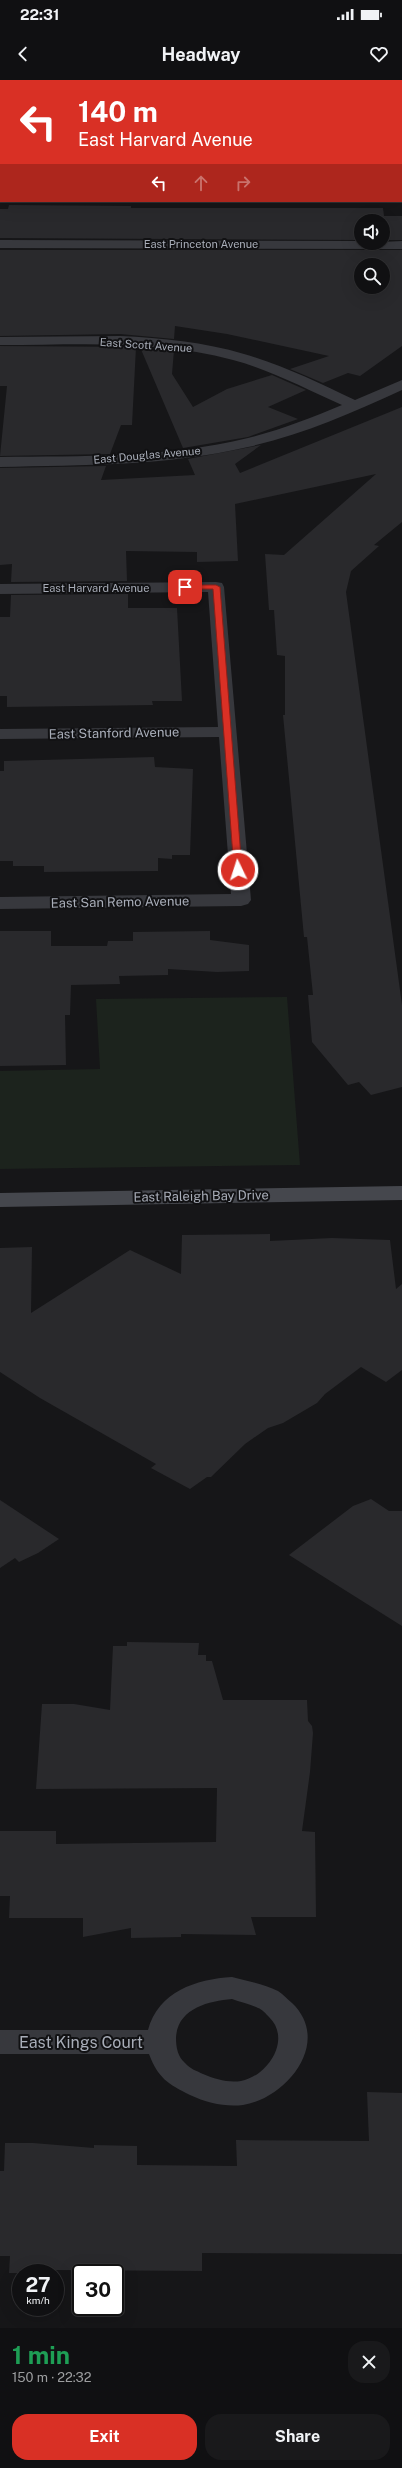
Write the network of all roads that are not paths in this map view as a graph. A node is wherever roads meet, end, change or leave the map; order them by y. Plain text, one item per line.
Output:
1 (0, 244) edge
2 (402, 245) edge
3 (0, 341) edge
4 (402, 384) edge
5 (354, 404) junction
6 (0, 462) edge
7 (0, 589) edge
8 (227, 732) junction
9 (0, 734) edge
10 (0, 903) edge
11 (402, 1193) edge
12 (0, 1200) edge
13 (0, 2042) edge
14 (161, 2042) junction

1 - 2 street, East Princeton Avenue
3 - 5 street, East Scott Avenue
4 - 5 street, East Douglas Avenue
5 - 6 street, East Douglas Avenue
7 - 8 street, East Harvard Avenue
8 - 9 street, East Stanford Avenue
8 - 10 street, East San Remo Avenue
11 - 12 street, East Raleigh Bay Drive
13 - 14 street, East Kings Court
14 - 14 street, East Kings Court

